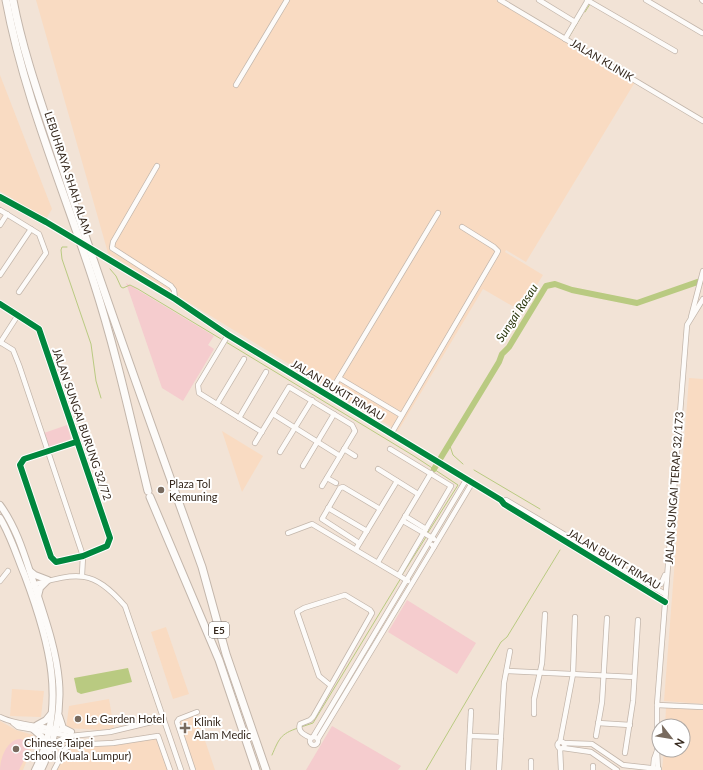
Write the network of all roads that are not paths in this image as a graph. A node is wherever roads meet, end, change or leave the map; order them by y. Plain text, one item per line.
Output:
1 (6, 0) edge
2 (13, 0) edge
3 (287, 0) edge
4 (500, 0) edge
5 (539, 0) edge
6 (587, 0) edge
7 (646, 0) edge
8 (575, 22) junction
9 (702, 33) edge
10 (565, 39) junction
11 (675, 52) dead end
12 (236, 85) dead end
13 (703, 121) edge
14 (156, 166) dead end
15 (0, 197) edge
16 (0, 210) edge
17 (438, 213) dead end
18 (7, 214) junction
19 (0, 225) edge
20 (462, 227) dead end
21 (31, 229) junction
22 (702, 274) edge
23 (0, 275) edge
24 (19, 292) dead end
25 (175, 298) junction
26 (703, 299) edge
27 (0, 304) edge
28 (18, 315) junction
29 (690, 320) junction
30 (228, 335) junction
31 (0, 342) edge
32 (244, 359) dead end
33 (266, 372) dead end
34 (339, 378) junction
35 (328, 396) junction
36 (312, 400) junction
37 (217, 404) junction
38 (273, 414) junction
39 (334, 414) junction
40 (401, 415) junction
41 (239, 418) junction
42 (295, 428) junction
43 (262, 432) junction
44 (390, 434) junction
45 (76, 442) junction
46 (317, 442) junction
47 (255, 443) dead end
48 (390, 448) dead end
49 (344, 449) junction
50 (47, 451) junction
51 (280, 452) dead end
52 (340, 456) junction
53 (355, 456) dead end
54 (303, 466) dead end
55 (378, 469) dead end
56 (431, 473) junction
57 (455, 473) junction
58 (327, 478) junction
59 (466, 480) junction
60 (397, 481) junction
61 (336, 483) dead end
62 (472, 483) junction
63 (322, 486) dead end
64 (418, 494) junction
65 (458, 494) junction
66 (490, 494) junction
67 (464, 497) junction
68 (501, 500) junction
69 (0, 505) edge
70 (328, 508) junction
71 (380, 509) junction
72 (0, 518) edge
73 (404, 518) junction
74 (367, 531) junction
75 (288, 533) dead end
76 (428, 534) junction
77 (438, 541) junction
78 (359, 543) junction
79 (429, 544) junction
80 (434, 547) junction
81 (356, 549) junction
82 (83, 556) junction
83 (378, 562) junction
84 (668, 568) junction
85 (8, 570) dead end
86 (29, 570) junction
87 (82, 575) junction
88 (402, 577) junction
89 (48, 580) junction
90 (0, 581) edge
91 (412, 583) junction
92 (31, 585) junction
93 (649, 585) junction
94 (646, 591) junction
95 (666, 594) junction
96 (38, 596) junction
97 (665, 602) junction
98 (664, 613) junction
99 (545, 614) dead end
100 (575, 617) dead end
101 (607, 618) dead end
102 (638, 620) dead end
103 (510, 651) dead end
104 (507, 670) junction
105 (541, 672) junction
106 (573, 674) junction
107 (604, 676) junction
108 (634, 677) junction
109 (330, 685) junction
110 (657, 705) junction
111 (703, 707) edge
112 (471, 711) dead end
113 (55, 712) junction
114 (197, 712) dead end
115 (534, 714) dead end
116 (0, 717) edge
117 (657, 718) edge
118 (164, 719) junction
119 (598, 723) junction
120 (630, 725) junction
121 (36, 728) junction
122 (52, 731) junction
123 (70, 734) junction
124 (470, 736) junction
125 (596, 736) dead end
126 (312, 737) junction
127 (501, 737) junction
128 (562, 742) junction
129 (47, 749) junction
130 (561, 749) junction
131 (625, 753) dead end
132 (657, 758) edge
133 (613, 759) junction
134 (654, 759) joint
135 (531, 761) dead end
136 (609, 765) junction
137 (638, 767) junction
138 (35, 770) edge
139 (41, 770) edge
140 (54, 770) edge
141 (170, 770) edge
142 (181, 770) edge
143 (192, 770) edge
144 (256, 770) edge
145 (266, 770) edge
146 (468, 770) edge
147 (500, 770) edge
148 (530, 770) edge
149 (562, 770) edge
150 (617, 770) edge
151 (656, 770) edge

1 - 144 highway, LEBUHRAYA SHAH ALAM / E5
2 - 145 highway, LEBUHRAYA SHAH ALAM / E5
3 - 12 street
4 - 10 street, JALAN KLINIK
5 - 8 street
6 - 8 street
6 - 11 street
7 - 9 street
8 - 10 street
10 - 13 street, JALAN KLINIK
14 - 25 street
15 - 25 street, JALAN BUKIT RIMAU, bridge
16 - 18 street
17 - 34 street
18 - 19 street
18 - 21 street
20 - 40 street
21 - 23 street
21 - 24 street
22 - 29 street
25 - 30 street, JALAN BUKIT RIMAU
26 - 29 street, JALAN SUNGAI TERAP 32/173
27 - 28 street, JALAN SUNGAI BURUNG 32/72
28 - 31 street
28 - 45 street, JALAN SUNGAI BURUNG 32/72
29 - 84 street, JALAN SUNGAI TERAP 32/173
30 - 35 street, JALAN BUKIT RIMAU
30 - 37 street
31 - 50 street
32 - 37 street
33 - 41 street
34 - 35 street
34 - 40 street
35 - 44 street, JALAN BUKIT RIMAU
36 - 38 street
36 - 39 street
36 - 42 street
37 - 41 street
38 - 42 street
38 - 43 street
39 - 46 street
39 - 49 street
40 - 44 street
41 - 43 street
42 - 46 street
42 - 51 street
43 - 47 street
44 - 57 street, JALAN BUKIT RIMAU
45 - 50 street
45 - 82 street, JALAN SUNGAI BURUNG 32/72
46 - 52 street
46 - 54 street
48 - 56 street
49 - 52 street
49 - 53 street
50 - 82 street
50 - 82 street
52 - 58 street
55 - 60 street
56 - 64 street
56 - 76 street
57 - 59 street, JALAN BUKIT RIMAU
57 - 65 street
58 - 61 street
58 - 63 street
59 - 62 street, JALAN BUKIT RIMAU
59 - 65 street
60 - 64 street
60 - 71 street
62 - 66 street, JALAN BUKIT RIMAU
62 - 67 street
64 - 73 street
65 - 76 street
66 - 67 street
66 - 68 street, JALAN BUKIT RIMAU
67 - 77 street
68 - 93 street, JALAN BUKIT RIMAU
68 - 94 street, JALAN BUKIT RIMAU
69 - 86 main road
70 - 71 street
70 - 74 street
70 - 78 street
71 - 74 street
72 - 92 main road
73 - 76 street
73 - 83 street
74 - 78 street
75 - 81 street
76 - 77 street
76 - 79 street
76 - 88 street
77 - 80 street
78 - 81 street
79 - 80 street
79 - 88 street
80 - 91 street
81 - 83 street
82 - 87 street
83 - 88 street
84 - 93 street
84 - 95 street, JALAN SUNGAI TERAP 32/173
85 - 90 street
86 - 89 main road
86 - 92 main road
87 - 89 street
87 - 118 street
88 - 91 street
88 - 126 street
89 - 92 street
89 - 96 main road
91 - 126 street
92 - 96 main road
92 - 113 main road
93 - 95 street, JALAN BUKIT RIMAU
94 - 97 street, JALAN BUKIT RIMAU
94 - 98 street
95 - 97 street, JALAN SUNGAI TERAP 32/173
96 - 113 main road
97 - 98 street, JALAN SUNGAI TERAP 32/173
98 - 110 street, JALAN SUNGAI TERAP 32/173
99 - 105 street
100 - 106 street
101 - 107 street
102 - 108 street
103 - 104 street
104 - 105 street
104 - 127 street
105 - 106 street
105 - 115 street
106 - 107 street
106 - 128 street
107 - 108 street
107 - 119 street
108 - 120 street
109 - 109 street
109 - 126 street
110 - 111 street
110 - 117 street, JALAN SUNGAI TERAP 32/173
112 - 124 street
113 - 121 main road
113 - 122 main road
113 - 123 main road
114 - 143 street
116 - 121 street
118 - 123 street
118 - 142 street
119 - 120 street
119 - 125 street
120 - 131 street
121 - 122 street
121 - 129 main road
122 - 123 street
122 - 129 main road
123 - 129 main road
124 - 127 street
124 - 146 street
127 - 147 street
128 - 130 street
128 - 133 street
129 - 138 main road
129 - 139 main road
130 - 136 street
130 - 149 street
132 - 151 street, JALAN SUNGAI TERAP 32/173
133 - 136 street
133 - 137 street
134 - 137 street
134 - 151 street
135 - 148 street
136 - 150 street
137 - 151 street
140 - 141 street

